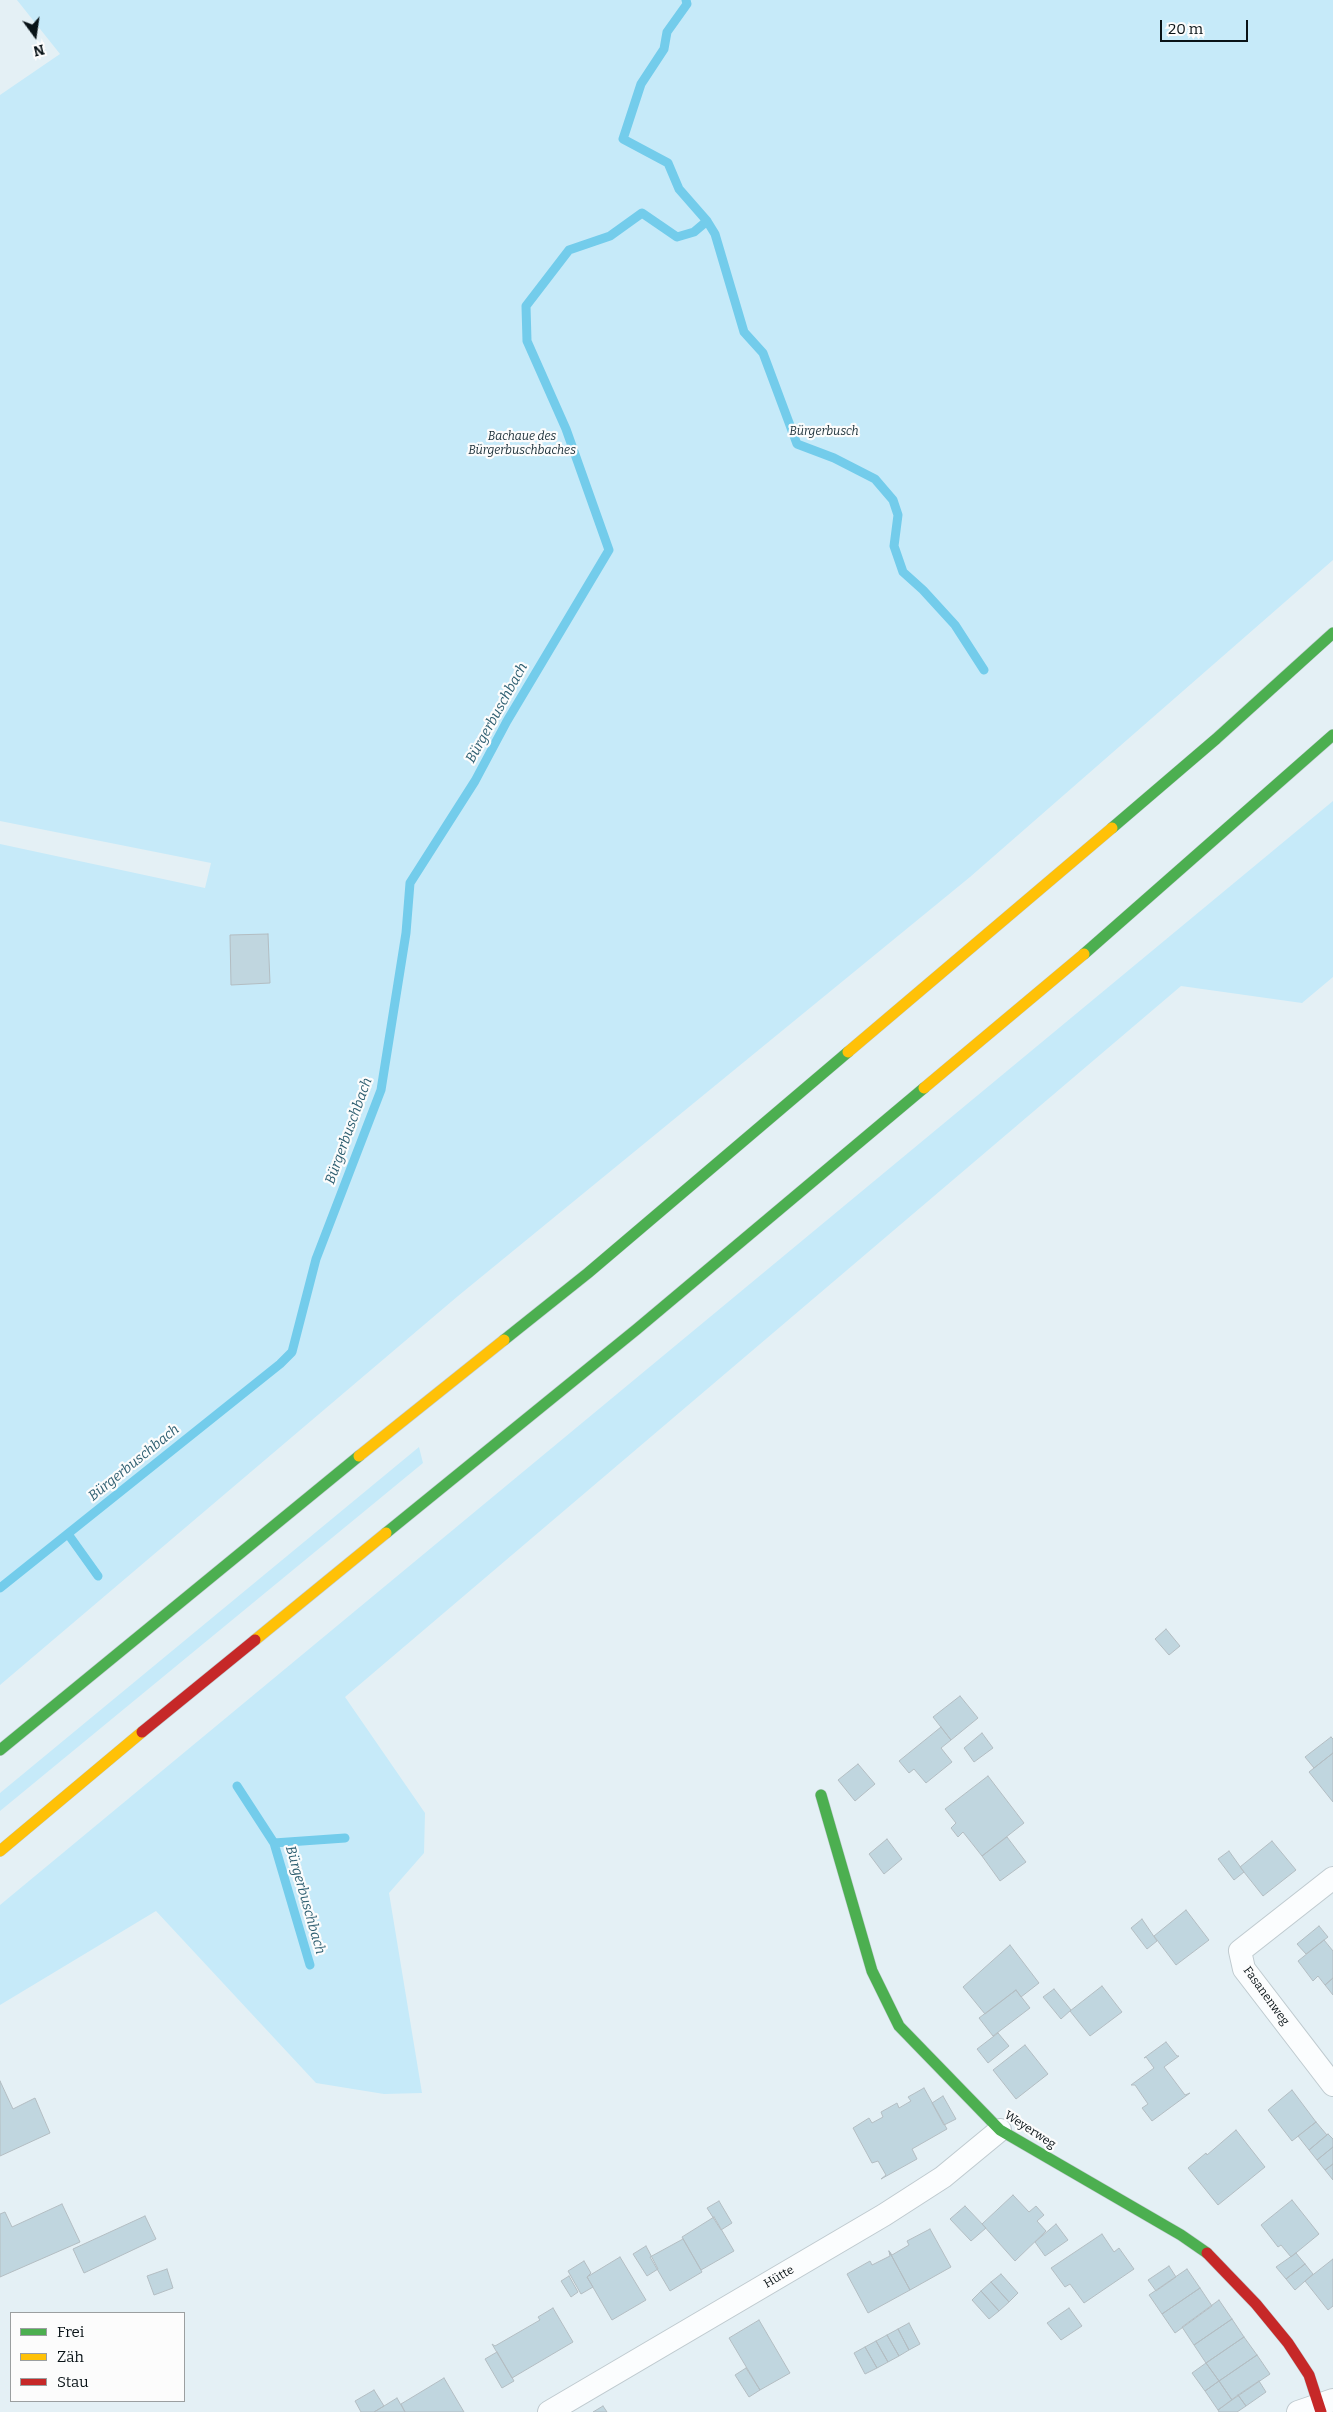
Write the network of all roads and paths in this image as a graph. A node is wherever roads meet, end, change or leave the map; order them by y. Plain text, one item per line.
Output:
1 (1333, 633) edge
2 (1333, 735) edge
3 (0, 1750) edge
4 (821, 1795) dead end
5 (0, 1852) edge
6 (1333, 1878) edge
7 (1333, 2085) edge
8 (1000, 2130) junction
9 (1318, 2408) edge
10 (549, 2412) edge

1 - 3 main road
2 - 5 main road
4 - 8 main road, Weyerweg
6 - 7 street, Fasanenweg
8 - 9 main road, Weyerweg
8 - 10 street, Hütte

